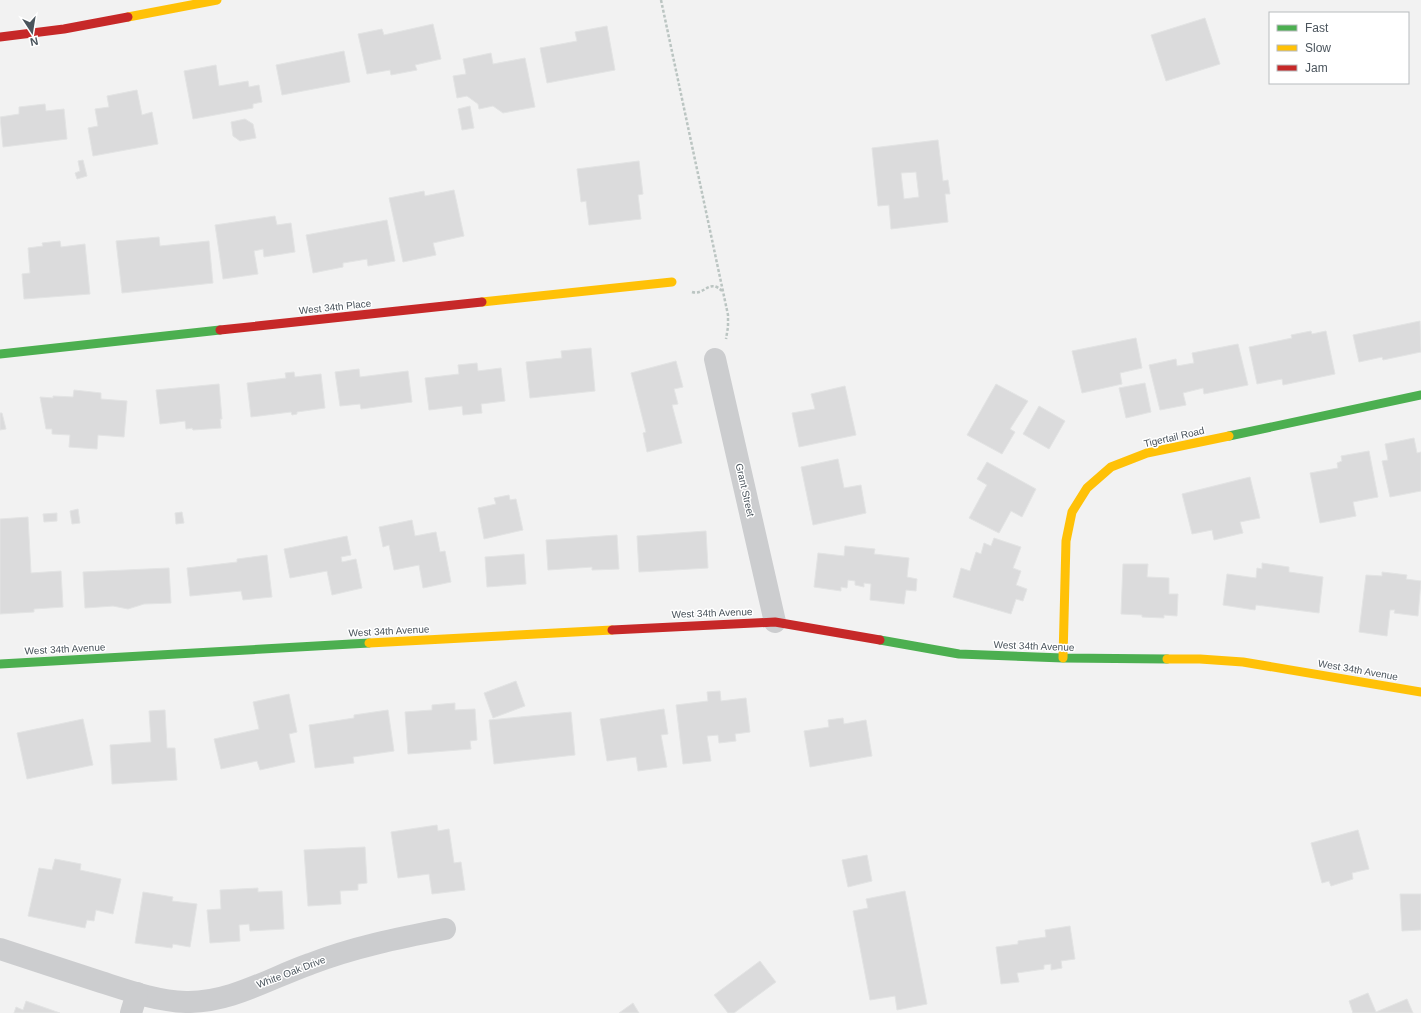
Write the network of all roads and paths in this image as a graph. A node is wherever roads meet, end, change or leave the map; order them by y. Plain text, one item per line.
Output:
1 (217, 0) edge
2 (661, 0) edge
3 (0, 37) edge
4 (672, 282) joint
5 (723, 292) junction
6 (0, 354) edge
7 (715, 358) joint
8 (1421, 395) edge
9 (775, 622) junction
10 (1063, 658) junction
11 (0, 664) edge
12 (1421, 692) edge
13 (445, 929) dead end
14 (0, 950) edge
15 (134, 1003) edge

1 - 3 street
2 - 5 path
4 - 5 path
4 - 6 street, West 34th Place
5 - 7 path
7 - 9 street, Grant Street
8 - 10 street, Tigertail Road
9 - 10 street, West 34th Avenue
9 - 11 street, West 34th Avenue
10 - 12 street, West 34th Avenue
13 - 15 street, White Oak Drive
14 - 15 street, White Oak Drive

